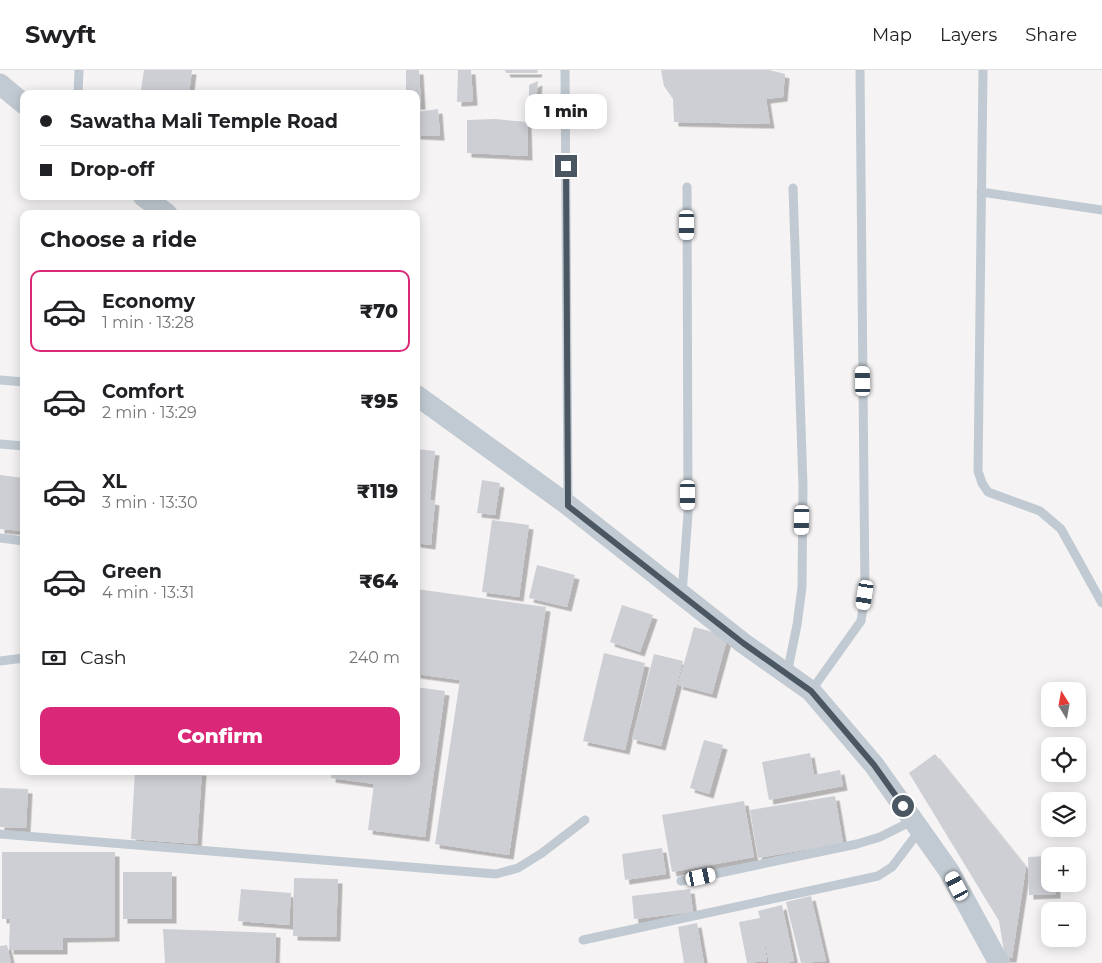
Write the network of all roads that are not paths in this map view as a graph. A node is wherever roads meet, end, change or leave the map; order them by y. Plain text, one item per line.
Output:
1 (79, 70) edge
2 (565, 70) edge
3 (860, 70) edge
4 (983, 70) edge
5 (0, 84) edge
6 (78, 90) edge
7 (20, 101) edge
8 (687, 187) dead end
9 (793, 188) dead end
10 (981, 192) junction
11 (149, 200) edge
12 (163, 210) edge
13 (1102, 210) edge
14 (0, 380) edge
15 (20, 382) edge
16 (420, 398) edge
17 (0, 444) edge
18 (20, 446) edge
19 (568, 506) junction
20 (0, 538) edge
21 (20, 540) edge
22 (682, 595) junction
23 (1102, 604) edge
24 (20, 658) edge
25 (0, 661) edge
26 (787, 674) junction
27 (811, 691) junction
28 (585, 820) dead end
29 (916, 825) junction
30 (0, 834) edge
31 (681, 881) dead end
32 (583, 940) dead end
33 (999, 963) edge

1 - 6 lane
2 - 19 lane
3 - 27 lane
4 - 10 lane
5 - 7 street
8 - 22 lane
9 - 26 lane
10 - 13 lane
10 - 23 lane
11 - 12 street
14 - 15 lane
16 - 19 street
17 - 18 lane
19 - 22 street
20 - 21 lane
22 - 26 street
24 - 25 lane
26 - 27 street
27 - 29 street
28 - 30 lane
29 - 31 lane
29 - 32 lane
29 - 33 street

